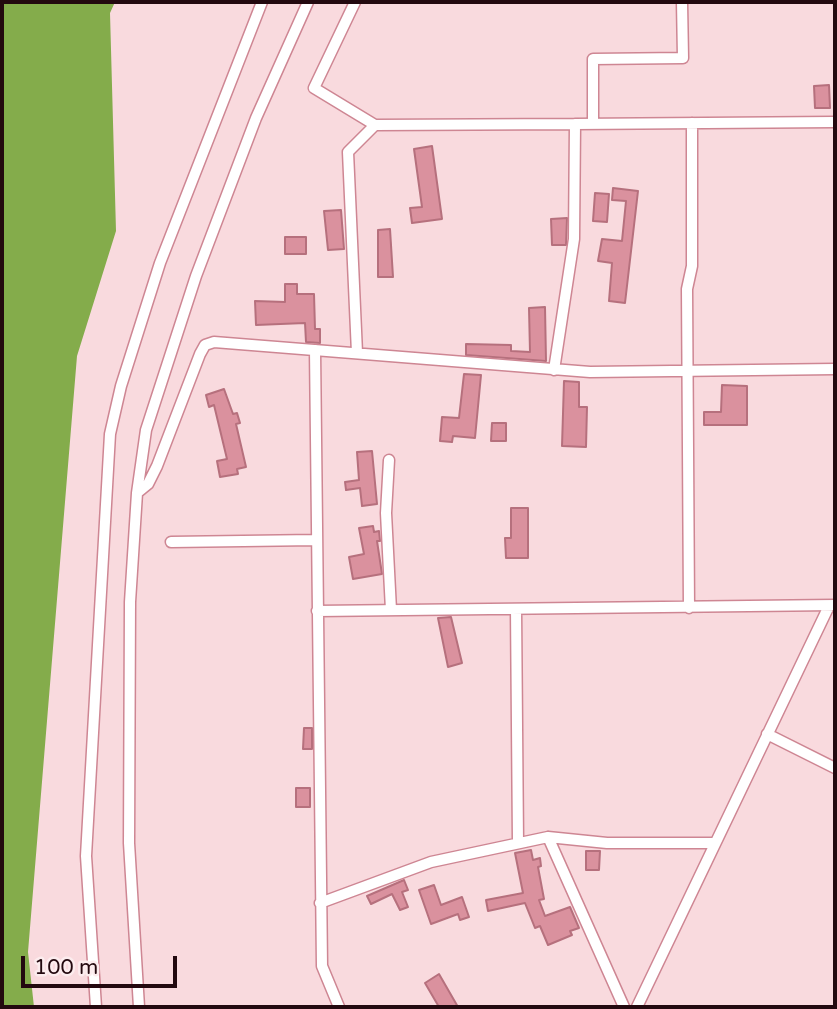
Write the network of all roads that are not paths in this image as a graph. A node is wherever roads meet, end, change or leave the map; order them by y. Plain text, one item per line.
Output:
1 (262, 2) edge
2 (308, 2) edge
3 (355, 2) edge
4 (682, 2) edge
5 (835, 122) edge
6 (692, 123) junction
7 (575, 124) junction
8 (593, 124) junction
9 (375, 125) junction
10 (315, 349) junction
11 (357, 353) junction
12 (835, 369) edge
13 (554, 370) junction
14 (687, 371) junction
15 (389, 460) dead end
16 (137, 494) junction
17 (316, 540) junction
18 (171, 542) dead end
19 (832, 606) edge
20 (689, 608) junction
21 (516, 609) junction
22 (391, 610) junction
23 (317, 611) junction
24 (767, 734) junction
25 (835, 768) edge
26 (548, 836) junction
27 (518, 843) junction
28 (713, 843) junction
29 (320, 903) junction
30 (96, 1007) edge
31 (139, 1007) edge
32 (339, 1007) edge
33 (624, 1007) edge
34 (637, 1007) edge

1 - 30 street
2 - 16 street
3 - 9 street
4 - 8 street
5 - 6 street
6 - 8 street
6 - 14 street
7 - 8 street
7 - 9 street
7 - 13 street
9 - 11 street
10 - 11 street
10 - 16 street
10 - 17 street
11 - 13 street
12 - 14 street
13 - 14 street
14 - 20 street
15 - 22 street
16 - 31 street
17 - 18 street
17 - 23 street
19 - 20 street
19 - 24 street
20 - 21 street
21 - 22 street
21 - 27 street
22 - 23 street
23 - 29 street
24 - 25 street
24 - 28 street
26 - 27 street
26 - 28 street
26 - 33 street
27 - 29 street
28 - 34 street
29 - 32 street

